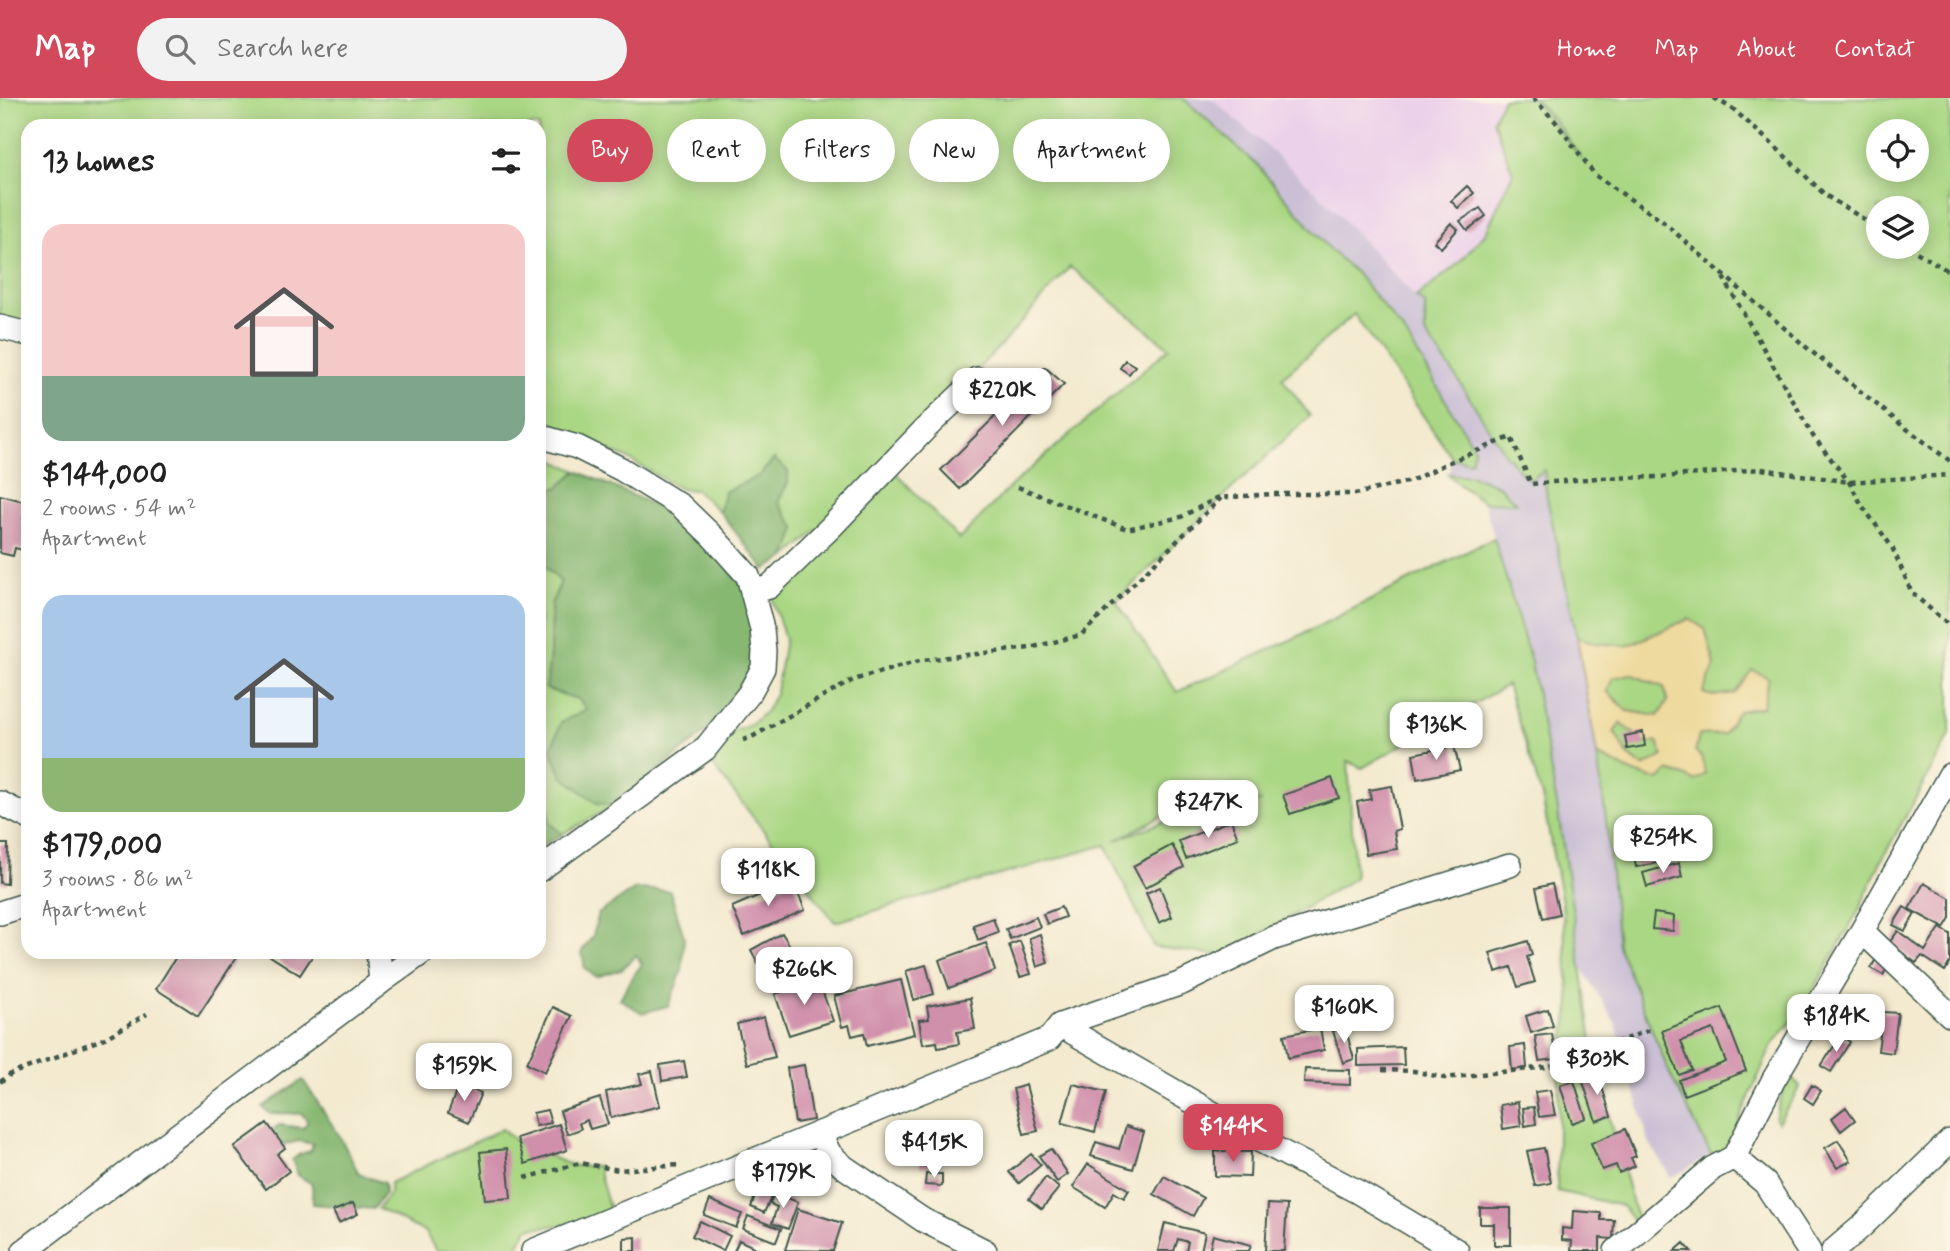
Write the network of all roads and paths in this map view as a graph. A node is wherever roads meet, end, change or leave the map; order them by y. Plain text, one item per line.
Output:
1 (1533, 98) edge
2 (1714, 98) edge
3 (1866, 220) edge
4 (1928, 259) edge
5 (1950, 272) edge
6 (1721, 274) junction
7 (0, 327) edge
8 (21, 332) edge
9 (977, 379) dead end
10 (546, 438) edge
11 (1950, 461) edge
12 (1950, 475) edge
13 (1849, 482) junction
14 (1018, 487) dead end
15 (1222, 498) junction
16 (752, 592) junction
17 (1950, 626) edge
18 (705, 749) junction
19 (1950, 775) edge
20 (0, 803) edge
21 (21, 814) edge
22 (1510, 864) dead end
23 (546, 865) edge
24 (21, 906) edge
25 (0, 914) edge
26 (1862, 931) junction
27 (379, 959) edge
28 (413, 959) edge
29 (381, 982) junction
30 (147, 1014) dead end
31 (1950, 1014) edge
32 (1060, 1025) junction
33 (1650, 1030) dead end
34 (1382, 1070) dead end
35 (0, 1082) edge
36 (819, 1133) junction
37 (1950, 1141) edge
38 (1734, 1157) junction
39 (684, 1165) dead end
40 (525, 1178) dead end
41 (24, 1251) edge
42 (533, 1251) edge
43 (985, 1251) edge
44 (1457, 1251) edge
45 (1616, 1251) edge
46 (1809, 1251) edge
47 (1833, 1251) edge

1 - 6 path
2 - 3 path
4 - 5 path
6 - 11 path
6 - 13 path
7 - 8 street
9 - 16 street
10 - 16 street
12 - 13 path
13 - 15 path
13 - 17 path
14 - 15 path
15 - 18 path
16 - 18 street
18 - 23 street
19 - 26 street
20 - 21 street
22 - 32 street
24 - 25 street
26 - 31 street
26 - 38 street
27 - 29 street
28 - 29 street
29 - 41 street
30 - 35 path
32 - 36 street
32 - 44 street
33 - 34 path
36 - 42 street
36 - 43 street
37 - 47 street
38 - 45 street
38 - 46 street
39 - 40 path

